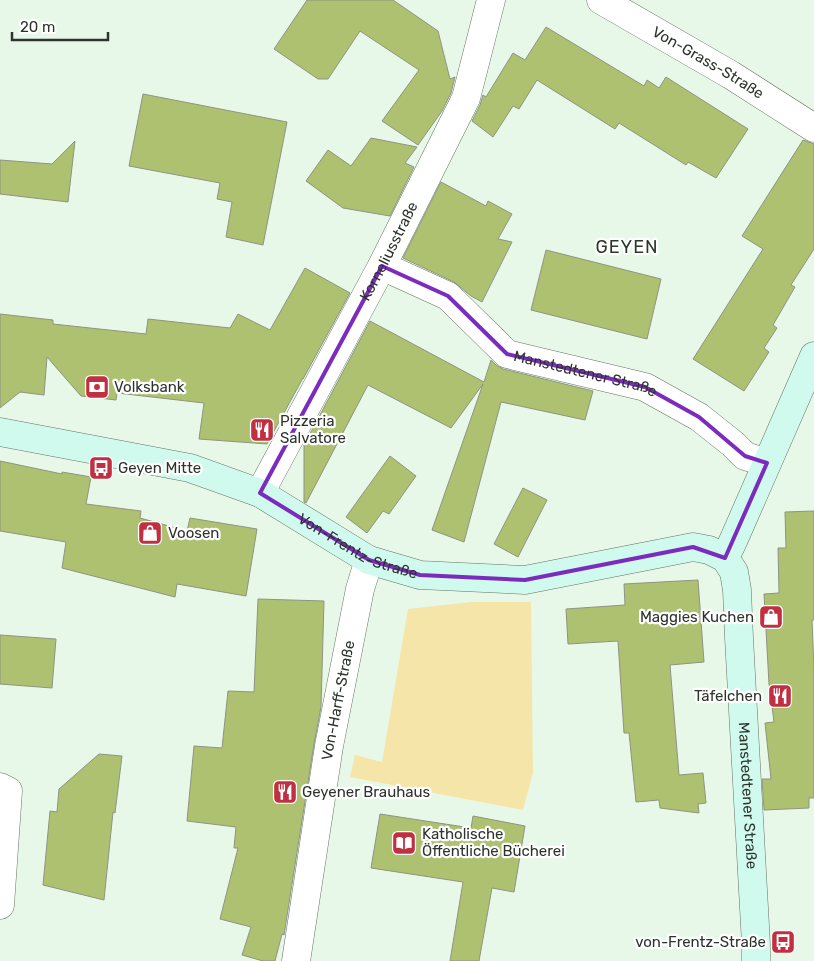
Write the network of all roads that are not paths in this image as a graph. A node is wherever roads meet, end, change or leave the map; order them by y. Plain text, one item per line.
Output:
1 (491, 0) edge
2 (601, 0) edge
3 (814, 128) edge
4 (382, 266) junction
5 (814, 356) edge
6 (0, 432) edge
7 (768, 463) junction
8 (260, 493) junction
9 (725, 558) junction
10 (370, 560) junction
11 (0, 787) edge
12 (0, 905) edge
13 (296, 961) edge
14 (756, 961) edge

1 - 4 street, Korneliusstraße
2 - 3 street, Von-Grass-Straße
4 - 7 street, Manstedtener Straße
4 - 8 street, Korneliusstraße
5 - 7 street
6 - 8 street, Von-Frentz-Straße
7 - 9 street
8 - 10 street, Von-Frentz-Straße
9 - 10 street, Von-Frentz-Straße
9 - 14 street, Manstedtener Straße
10 - 13 street, Von-Harff-Straße
11 - 12 street

